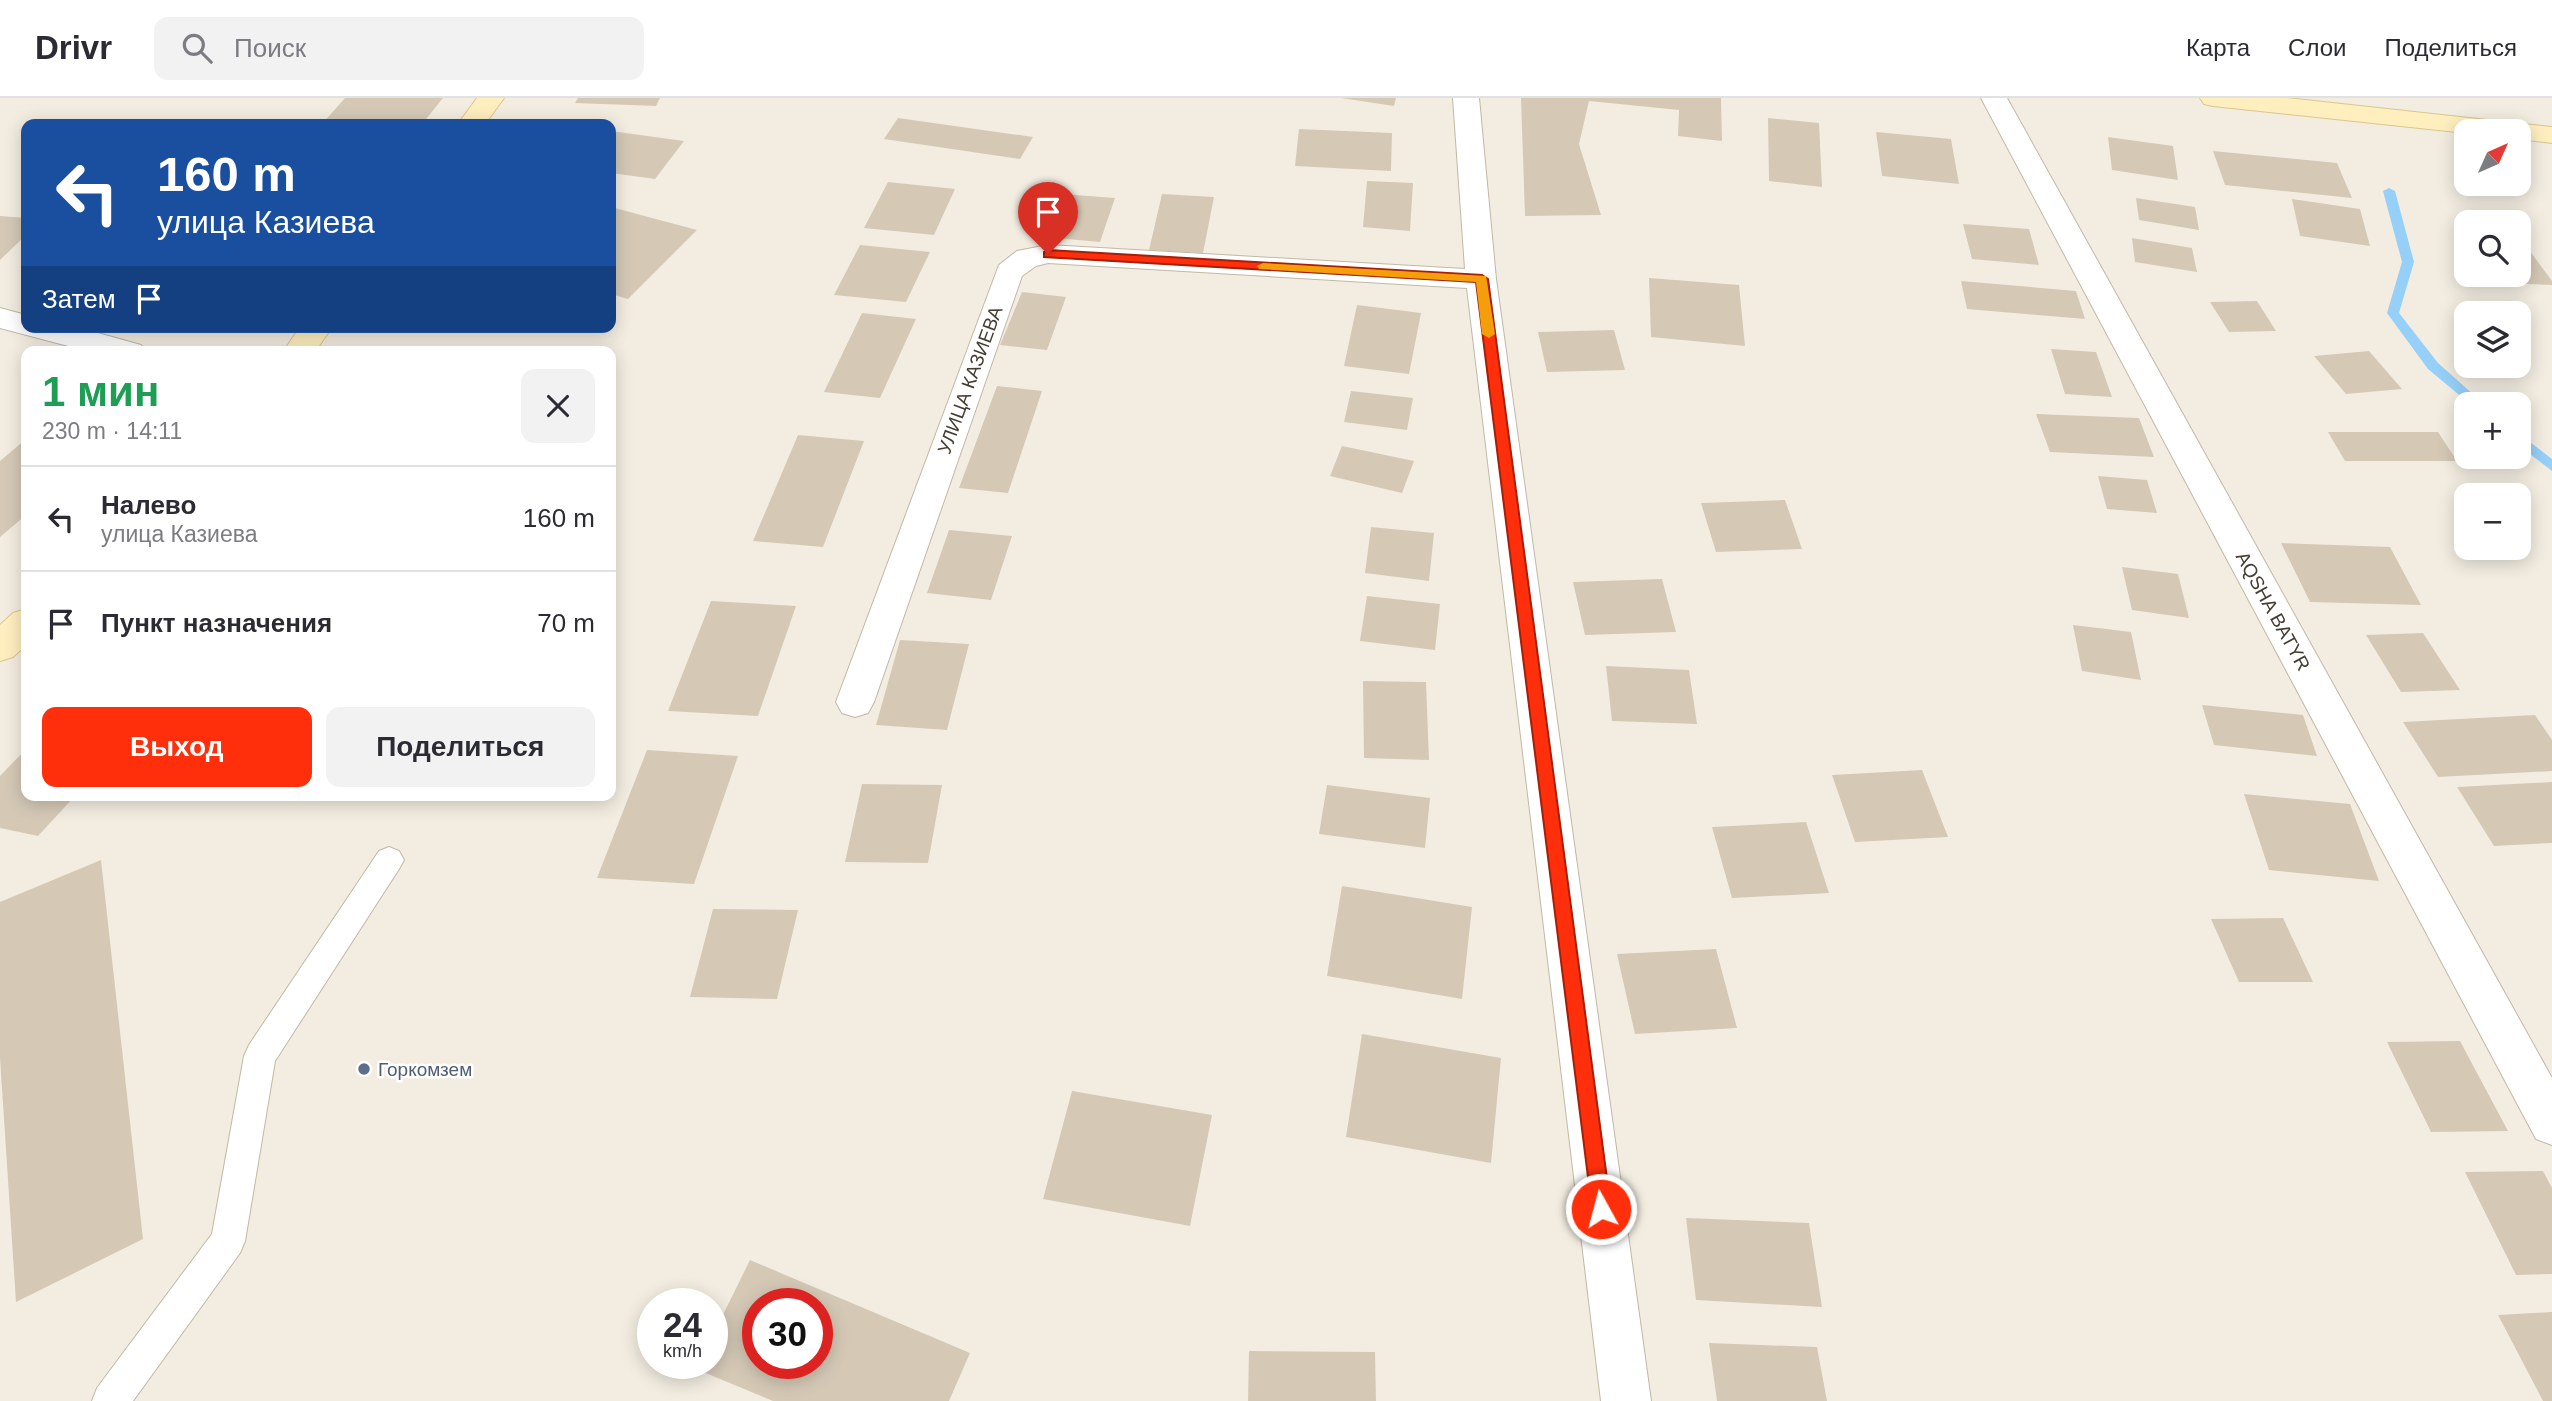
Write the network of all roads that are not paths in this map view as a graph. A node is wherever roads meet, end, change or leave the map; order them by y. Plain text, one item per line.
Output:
1 (491, 98) edge
2 (1466, 98) edge
3 (1994, 98) edge
4 (2213, 98) edge
5 (475, 119) edge
6 (2454, 124) edge
7 (2531, 133) edge
8 (2552, 135) edge
9 (1482, 279) junction
10 (0, 318) edge
11 (21, 323) edge
12 (59, 333) edge
13 (108, 346) edge
14 (21, 628) edge
15 (0, 647) edge
16 (855, 702) dead end
17 (389, 860) dead end
18 (2552, 1124) edge
19 (110, 1401) edge
20 (1626, 1401) edge

1 - 5 street
2 - 9 street
3 - 18 street, AQSHA BATYR
4 - 6 street
7 - 8 street
9 - 16 street, УЛИЦА КАЗИЕВА
9 - 20 street
10 - 11 street
12 - 13 street
14 - 15 street
17 - 19 lane

